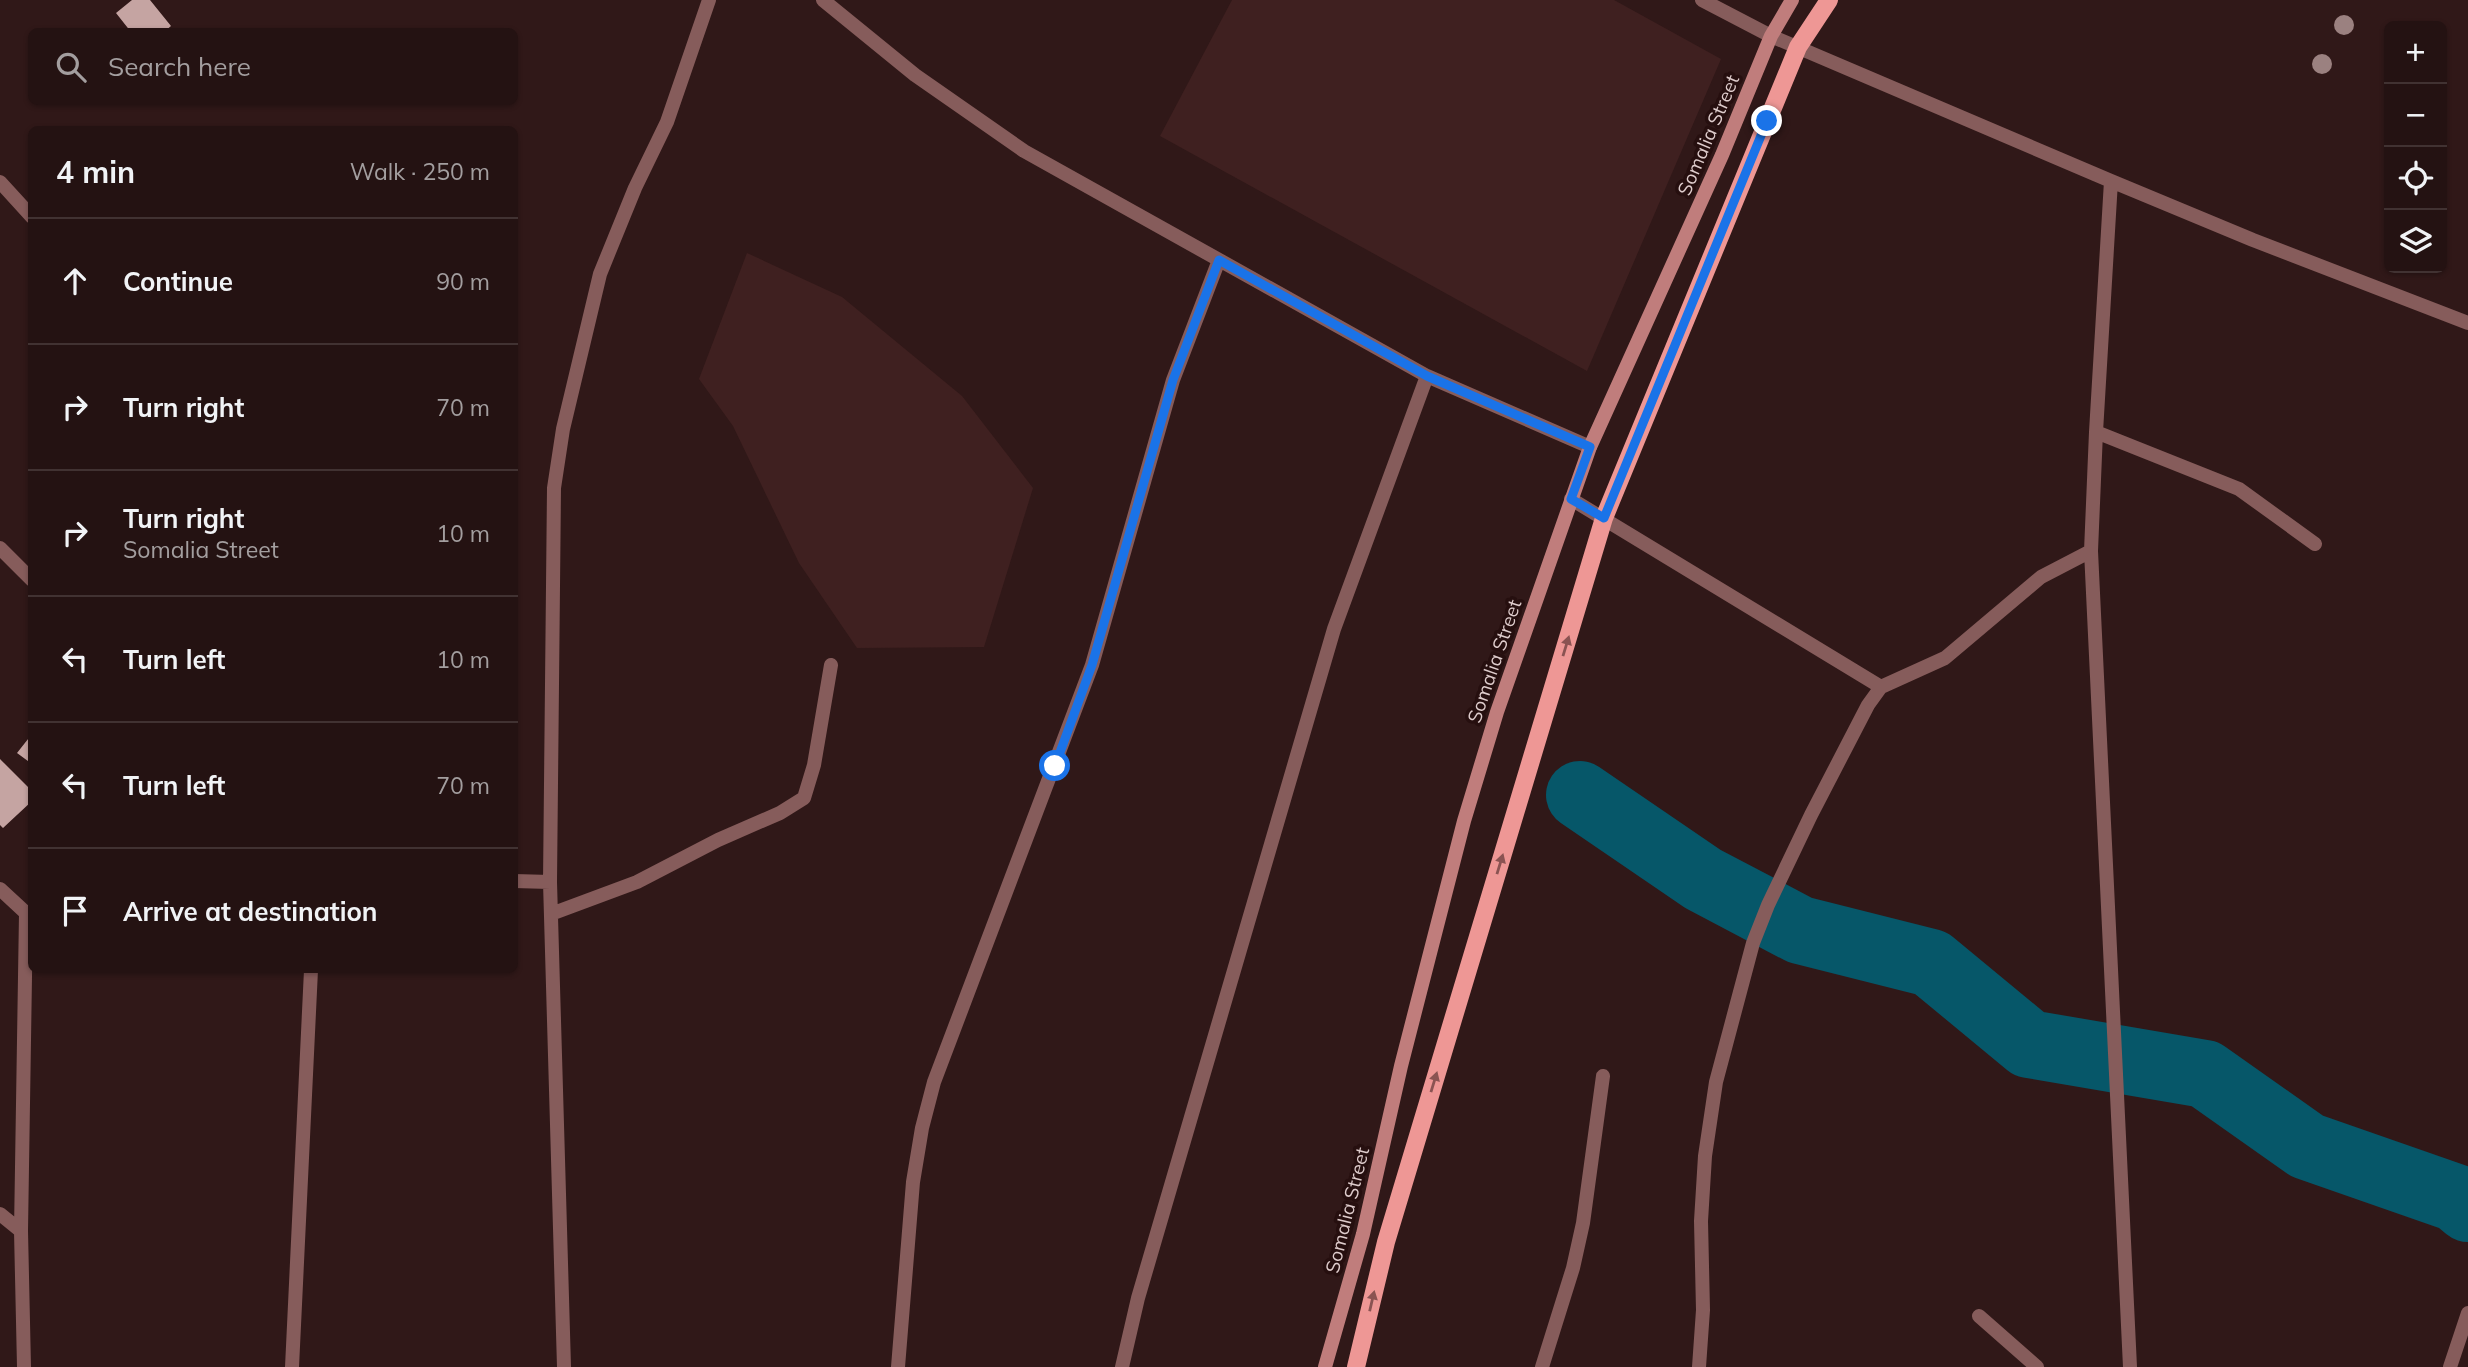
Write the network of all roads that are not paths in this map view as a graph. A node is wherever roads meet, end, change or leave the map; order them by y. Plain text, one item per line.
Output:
1 (709, 0) edge
2 (823, 0) edge
3 (1702, 0) edge
4 (1792, 0) edge
5 (1829, 0) edge
6 (1771, 36) junction
7 (1798, 47) junction
8 (2111, 181) junction
9 (0, 182) edge
10 (28, 213) edge
11 (1219, 260) junction
12 (2468, 323) edge
13 (1427, 376) junction
14 (2096, 432) junction
15 (1590, 447) junction
16 (1571, 499) junction
17 (1604, 518) junction
18 (2315, 544) dead end
19 (0, 548) edge
20 (2091, 551) junction
21 (28, 576) edge
22 (831, 665) dead end
23 (1881, 687) junction
24 (518, 881) edge
25 (550, 882) junction
26 (0, 889) edge
27 (28, 911) edge
28 (551, 914) junction
29 (28, 952) edge
30 (311, 973) edge
31 (1603, 1076) dead end
32 (0, 1214) edge
33 (21, 1231) junction
34 (2468, 1313) edge
35 (1979, 1316) dead end
36 (24, 1367) edge
37 (292, 1367) edge
38 (564, 1367) edge
39 (898, 1367) edge
40 (1122, 1367) edge
41 (1325, 1367) edge
42 (1356, 1367) edge
43 (1542, 1367) edge
44 (1699, 1367) edge
45 (2037, 1367) edge
46 (2130, 1367) edge
47 (2450, 1367) edge

1 - 25 street
2 - 11 street
3 - 6 street
4 - 6 main road, Somalia Street
5 - 7 main road
6 - 7 street
6 - 15 main road, Somalia Street
7 - 8 street
7 - 17 main road
8 - 12 street
8 - 14 street
9 - 10 street
11 - 13 street
11 - 39 street
13 - 15 street
13 - 40 street
14 - 18 street
14 - 20 street
15 - 16 main road, Somalia Street
16 - 17 street
16 - 41 main road, Somalia Street
17 - 23 street
42 -> 17 main road
19 - 21 street
20 - 23 street
20 - 46 street
22 - 28 street
23 - 44 street
24 - 25 street
25 - 28 street
26 - 27 street
28 - 38 street
29 - 33 street
30 - 37 street
31 - 43 street
32 - 33 street
33 - 36 street
34 - 47 street
35 - 45 street

